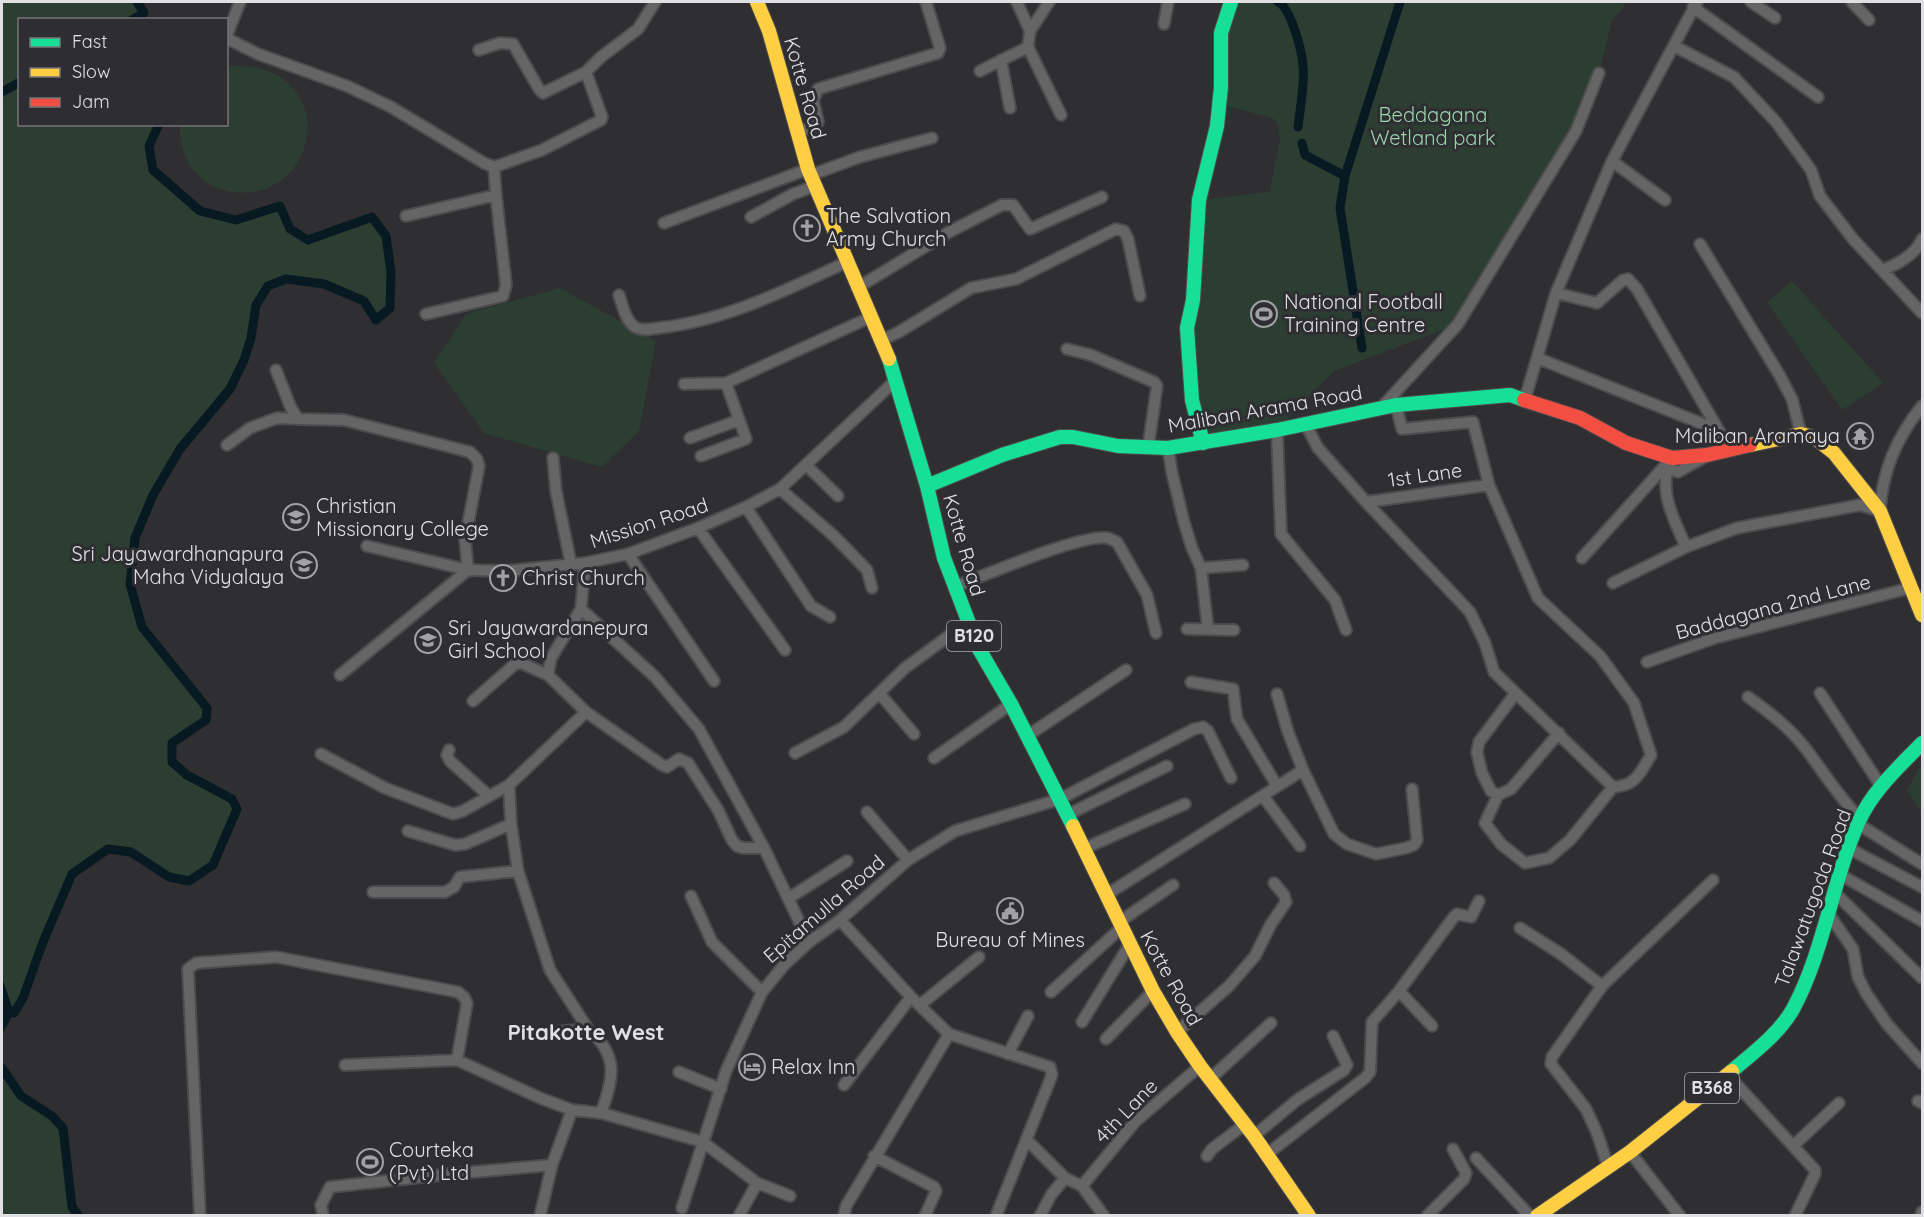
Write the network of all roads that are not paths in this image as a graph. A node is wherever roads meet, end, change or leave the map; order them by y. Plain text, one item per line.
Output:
1 (240, 2) edge
2 (655, 2) edge
3 (757, 2) edge
4 (926, 2) edge
5 (1017, 2) edge
6 (1049, 2) edge
7 (1168, 2) edge
8 (1231, 2) edge
9 (1750, 2) edge
10 (1852, 2) edge
11 (1695, 4) edge
12 (1775, 18) dead end
13 (1869, 20) dead end
14 (1164, 24) dead end
15 (1030, 31) junction
16 (228, 32) edge
17 (228, 37) edge
18 (1028, 46) junction
19 (1674, 46) junction
20 (479, 50) dead end
21 (1001, 60) junction
22 (980, 71) dead end
23 (586, 72) junction
24 (1599, 73) dead end
25 (1818, 97) dead end
26 (1010, 108) dead end
27 (1062, 115) dead end
28 (797, 132) junction
29 (932, 138) dead end
30 (1612, 160) junction
31 (494, 167) junction
32 (811, 177) junction
33 (495, 195) junction
34 (1102, 197) dead end
35 (1665, 200) dead end
36 (406, 216) dead end
37 (751, 217) dead end
38 (663, 223) dead end
39 (1923, 239) edge
40 (1700, 244) dead end
41 (847, 262) junction
42 (1882, 270) junction
43 (857, 288) junction
44 (1556, 293) junction
45 (619, 295) dead end
46 (1140, 296) dead end
47 (1923, 313) edge
48 (426, 314) dead end
49 (871, 317) junction
50 (882, 340) junction
51 (1067, 349) dead end
52 (1537, 358) junction
53 (276, 370) dead end
54 (896, 380) junction
55 (726, 383) junction
56 (684, 384) dead end
57 (1525, 399) junction
58 (1396, 405) junction
59 (1923, 406) edge
60 (1381, 408) junction
61 (298, 419) junction
62 (739, 420) junction
63 (1305, 423) junction
64 (1277, 430) junction
65 (1718, 430) junction
66 (1801, 434) junction
67 (690, 438) dead end
68 (1203, 443) junction
69 (227, 445) dead end
70 (1148, 448) junction
71 (1168, 448) junction
72 (1730, 450) junction
73 (701, 456) dead end
74 (553, 458) dead end
75 (1670, 463) junction
76 (806, 465) junction
77 (1489, 485) junction
78 (927, 486) junction
79 (780, 489) junction
80 (838, 496) dead end
81 (1365, 502) junction
82 (746, 507) junction
83 (1880, 511) junction
84 (698, 528) junction
85 (367, 546) dead end
86 (1686, 547) junction
87 (628, 554) junction
88 (1582, 558) dead end
89 (571, 564) junction
90 (585, 564) junction
91 (1243, 565) dead end
92 (1201, 568) junction
93 (468, 570) junction
94 (1613, 583) dead end
95 (954, 587) junction
96 (872, 588) dead end
97 (1910, 588) junction
98 (581, 609) junction
99 (1923, 615) edge
100 (830, 617) dead end
101 (968, 622) junction
102 (1208, 628) junction
103 (1187, 629) dead end
104 (1234, 630) dead end
105 (1346, 630) dead end
106 (1156, 633) dead end
107 (785, 650) dead end
108 (1647, 662) dead end
109 (1126, 670) dead end
110 (340, 675) dead end
111 (548, 675) junction
112 (714, 681) dead end
113 (1191, 682) dead end
114 (1820, 693) dead end
115 (880, 694) junction
116 (1277, 694) dead end
117 (1515, 694) junction
118 (1748, 697) dead end
119 (473, 701) dead end
120 (1011, 704) junction
121 (586, 712) junction
122 (1559, 733) junction
123 (914, 734) dead end
124 (1028, 736) junction
125 (1923, 743) edge
126 (449, 750) dead end
127 (795, 753) dead end
128 (321, 754) dead end
129 (934, 758) dead end
130 (1167, 766) dead end
131 (1303, 770) junction
132 (1232, 778) dead end
133 (508, 785) junction
134 (1277, 786) junction
135 (1881, 786) junction
136 (1613, 787) junction
137 (1412, 789) dead end
138 (1498, 795) junction
139 (489, 796) junction
140 (1263, 796) junction
141 (1060, 799) junction
142 (1185, 804) dead end
143 (867, 812) dead end
144 (1067, 816) junction
145 (1859, 821) junction
146 (511, 824) junction
147 (408, 831) dead end
148 (1300, 846) dead end
149 (764, 848) junction
150 (1848, 848) junction
151 (1083, 849) junction
152 (908, 860) junction
153 (847, 861) dead end
154 (1923, 864) edge
155 (518, 871) junction
156 (1839, 874) junction
157 (1713, 880) dead end
158 (1274, 883) dead end
159 (1173, 885) dead end
160 (1923, 887) edge
161 (373, 892) dead end
162 (1834, 892) junction
163 (1106, 894) junction
164 (691, 896) dead end
165 (789, 898) junction
166 (1479, 901) dead end
167 (1828, 913) junction
168 (840, 920) junction
169 (1923, 921) edge
170 (1120, 925) junction
171 (1520, 928) dead end
172 (809, 942) junction
173 (1130, 944) junction
174 (979, 957) dead end
175 (1923, 978) edge
176 (1602, 986) junction
177 (1153, 990) junction
178 (1399, 991) junction
179 (762, 992) junction
180 (1051, 992) dead end
181 (910, 997) junction
182 (920, 1005) junction
183 (1028, 1016) dead end
184 (1082, 1022) dead end
185 (1271, 1023) dead end
186 (1432, 1026) dead end
187 (588, 1029) junction
188 (556, 1032) dead end
189 (1177, 1032) junction
190 (949, 1034) junction
191 (1333, 1036) dead end
192 (1106, 1039) dead end
193 (1008, 1054) junction
194 (457, 1060) junction
195 (1923, 1062) edge
196 (345, 1065) dead end
197 (1200, 1066) junction
198 (680, 1072) dead end
199 (1728, 1075) junction
200 (1211, 1078) junction
201 (844, 1085) dead end
202 (721, 1089) junction
203 (1839, 1103) dead end
204 (572, 1110) junction
205 (601, 1113) junction
206 (1245, 1124) junction
207 (1254, 1136) junction
208 (1027, 1140) junction
209 (703, 1142) junction
210 (1793, 1146) junction
211 (1454, 1149) dead end
212 (1630, 1152) junction
213 (1266, 1155) junction
214 (874, 1156) junction
215 (1207, 1156) dead end
216 (1476, 1158) dead end
217 (552, 1165) junction
218 (1608, 1166) junction
219 (1065, 1178) junction
220 (757, 1184) junction
221 (1082, 1186) junction
222 (790, 1196) dead end
223 (682, 1209) dead end
224 (200, 1215) edge
225 (323, 1215) edge
226 (540, 1215) edge
227 (739, 1215) edge
228 (844, 1215) edge
229 (925, 1215) edge
230 (996, 1215) edge
231 (1040, 1215) edge
232 (1104, 1215) edge
233 (1309, 1215) edge
234 (1427, 1215) edge
235 (1536, 1215) edge
236 (1680, 1215) edge
237 (1796, 1215) edge

1 - 16 street
2 - 23 street
3 - 28 main road, Kotte Road / B120
4 - 28 street
5 - 15 street
6 - 15 street
7 - 14 street
8 - 68 main road
9 - 12 street
10 - 13 street
11 - 19 street
11 - 25 street
15 - 18 street
17 - 31 street
18 - 21 street
18 - 27 street
19 - 30 street
19 - 42 street
20 - 23 street
21 - 22 street
21 - 26 street
23 - 31 street
24 - 60 street
28 - 32 main road, Kotte Road / B120
29 - 32 street
30 - 35 street
30 - 44 street
31 - 33 street
32 - 37 street
32 - 38 street
32 - 41 main road, Kotte Road / B120
33 - 36 street
33 - 48 street
34 - 43 street
39 - 42 street
40 - 66 street
41 - 43 main road, Kotte Road / B120
41 - 45 street
42 - 47 street
43 - 49 main road, Kotte Road / B120
44 - 52 street
44 - 65 street
46 - 50 street
49 - 50 main road, Kotte Road / B120
49 - 55 street
50 - 54 main road, Kotte Road / B120
51 - 70 street
52 - 57 street
52 - 65 street
53 - 61 street
54 - 76 street, Mission Road
54 - 78 main road, Kotte Road / B120
55 - 56 street
55 - 62 street
57 - 58 main road, Maliban Arama Road
57 - 75 main road, Maliban Arama Road
58 - 60 main road, Maliban Arama Road
58 - 77 street
59 - 83 street
60 - 63 main road, Maliban Arama Road
61 - 69 street
61 - 93 street
62 - 67 street
62 - 73 street
63 - 64 main road, Maliban Arama Road
63 - 81 street
64 - 68 main road, Maliban Arama Road
64 - 105 street
65 - 72 street
66 - 72 main road
66 - 83 main road
68 - 71 main road, Maliban Arama Road
70 - 71 main road, Maliban Arama Road
70 - 78 main road, Maliban Arama Road
71 - 92 street
72 - 75 main road
74 - 89 street
75 - 86 street
75 - 88 street
76 - 79 street, Mission Road
76 - 80 street
77 - 81 street, 1st Lane
77 - 136 street
78 - 95 main road, Kotte Road / B120
79 - 82 street, Mission Road
79 - 96 street
81 - 117 street
82 - 84 street, Mission Road
82 - 100 street
83 - 86 street
83 - 97 main road
84 - 87 street, Mission Road
84 - 107 street
85 - 93 street, Mission Road
86 - 94 street
87 - 90 street, Mission Road
87 - 112 street
89 - 90 street, Mission Road
89 - 93 street, Mission Road
90 - 98 street
91 - 92 street
92 - 102 street
93 - 110 street
95 - 101 main road, Kotte Road / B120
95 - 106 street
97 - 99 main road
97 - 108 street, Baddagana 2nd Lane
98 - 111 street
98 - 149 street
101 - 115 street
101 - 120 main road, Kotte Road / B120
102 - 103 street
102 - 104 street
109 - 124 street
111 - 119 street
111 - 121 street
113 - 134 street
114 - 135 street
115 - 123 street
115 - 127 street
116 - 131 street
117 - 122 street
117 - 138 street
118 - 145 street
120 - 124 main road, Kotte Road / B120
120 - 129 street
121 - 133 street
121 - 149 street
122 - 136 street
122 - 138 street
124 - 141 main road, Kotte Road / B120
125 - 135 main road, Talawatugoda Road / B368
126 - 139 street
128 - 139 street
130 - 144 street
131 - 134 street
131 - 137 street
132 - 141 street, Epitamulla Road
133 - 139 street
133 - 146 street
134 - 140 street
135 - 145 main road, Talawatugoda Road / B368
136 - 138 street
140 - 148 street
140 - 163 street
141 - 144 main road, Kotte Road / B120
141 - 152 street, Epitamulla Road
142 - 151 street
143 - 152 street
144 - 151 main road, Kotte Road / B120
145 - 150 main road, Talawatugoda Road / B368
145 - 154 street
146 - 147 street
146 - 155 street
149 - 165 street
150 - 156 main road, Talawatugoda Road / B368
150 - 160 street
151 - 163 main road, Kotte Road / B120
152 - 168 street, Epitamulla Road
153 - 165 street
155 - 161 street
155 - 187 street
156 - 162 main road, Talawatugoda Road / B368
156 - 169 street
157 - 176 street
158 - 189 street
159 - 170 street
162 - 167 main road, Talawatugoda Road / B368
162 - 175 street
163 - 170 main road, Kotte Road / B120
164 - 179 street
165 - 172 street
166 - 178 street
167 - 195 street
167 - 199 main road, Talawatugoda Road / B368
168 - 172 street, Epitamulla Road
168 - 181 street
170 - 173 main road, Kotte Road / B120
170 - 180 street
171 - 176 street
172 - 179 street, Epitamulla Road
173 - 177 main road, Kotte Road / B120
173 - 184 street
174 - 182 street
176 - 218 street
177 - 189 main road, Kotte Road / B120
177 - 192 street
178 - 186 street
178 - 213 street
179 - 202 street, Epitamulla Road
181 - 182 street
181 - 201 street
182 - 190 street
183 - 193 street
185 - 200 street
187 - 188 street
187 - 205 street
189 - 197 main road, Kotte Road / B120
190 - 193 street
190 - 214 street
191 - 207 street
193 - 208 street
194 - 196 street
194 - 204 street
194 - 224 street
197 - 200 main road, Kotte Road / B120
197 - 221 street, 4th Lane
198 - 202 street
199 - 210 street
199 - 212 main road, Talawatugoda Road / B368
200 - 206 main road, Kotte Road / B120
202 - 209 street, Epitamulla Road
203 - 210 street
204 - 205 street
204 - 217 street
205 - 209 street
206 - 207 main road, Kotte Road / B120
206 - 215 street
207 - 213 main road, Kotte Road / B120
208 - 219 street
208 - 230 street
209 - 220 street
209 - 223 street, Epitamulla Road
210 - 237 street
211 - 234 street
212 - 218 main road, Talawatugoda Road / B368
212 - 236 street
213 - 233 main road, Kotte Road / B120
214 - 228 street
214 - 229 street
216 - 235 street
217 - 225 street
217 - 226 street
218 - 235 main road, Talawatugoda Road / B368
219 - 221 street
219 - 231 street
220 - 222 street
220 - 227 street
221 - 232 street

